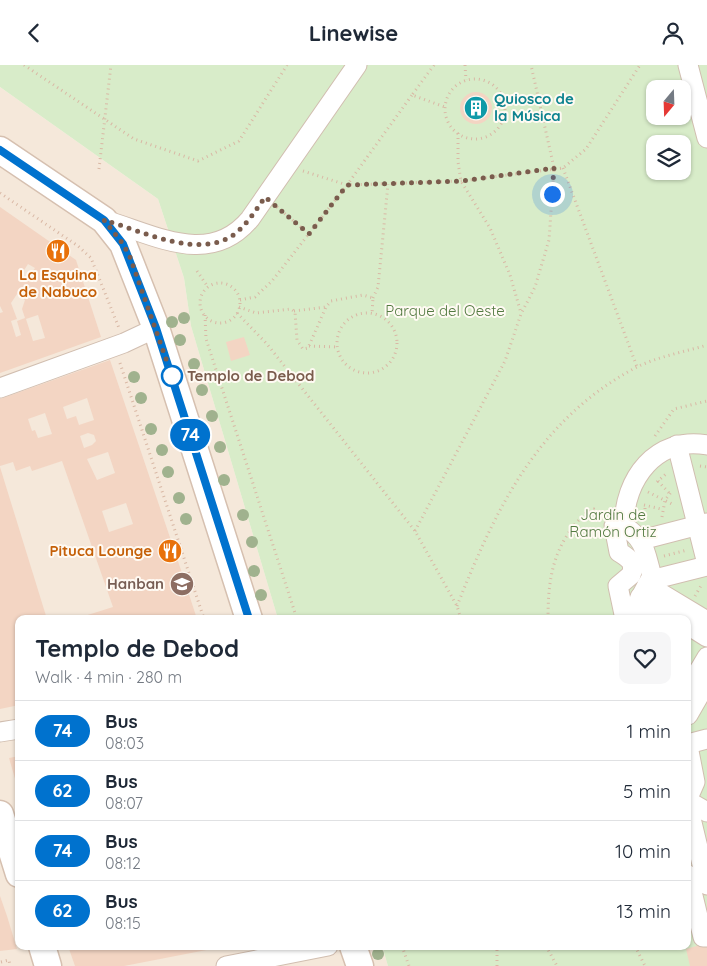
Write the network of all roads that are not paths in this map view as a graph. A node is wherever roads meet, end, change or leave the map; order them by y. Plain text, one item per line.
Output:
1 (357, 65) edge
2 (688, 65) edge
3 (707, 139) edge
4 (0, 150) edge
5 (104, 220) junction
6 (156, 328) junction
7 (0, 388) edge
8 (677, 445) junction
9 (707, 445) edge
10 (702, 524) edge
11 (614, 526) dead end
12 (651, 534) junction
13 (707, 565) edge
14 (647, 580) junction
15 (248, 615) edge
16 (624, 615) edge
17 (643, 615) edge
18 (673, 615) edge
19 (707, 621) edge
20 (691, 627) edge
21 (707, 637) edge
22 (707, 657) edge
23 (707, 682) edge
24 (691, 684) edge
25 (691, 710) edge
26 (15, 730) edge
27 (0, 732) edge
28 (707, 739) edge
29 (691, 744) edge
30 (691, 764) edge
31 (695, 790) edge
32 (707, 812) edge
33 (0, 814) edge
34 (15, 861) edge
35 (707, 885) edge
36 (691, 887) edge
37 (707, 937) edge
38 (43, 950) edge
39 (308, 950) edge
40 (354, 950) edge
41 (48, 966) edge
42 (226, 966) edge
43 (360, 966) edge

1 - 5 street
2 - 3 street
4 - 5 main road
5 - 6 main road
6 - 7 street
6 - 15 main road
8 - 9 street
8 - 10 street
8 - 12 street
10 - 12 street
10 - 13 street
11 - 16 street
12 - 14 street
13 - 14 street
14 - 17 street
14 - 18 street
14 - 19 street
20 - 21 street
22 - 24 street
23 - 25 street
26 - 27 street
28 - 29 street
30 - 31 street
31 - 32 street
31 - 35 street
33 - 34 main road
36 - 37 street
38 - 41 main road
39 - 42 street
40 - 43 main road

